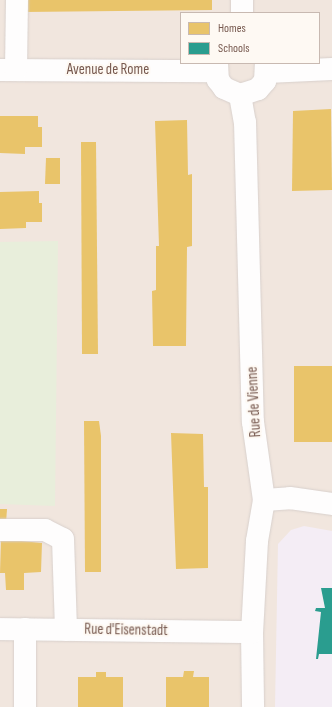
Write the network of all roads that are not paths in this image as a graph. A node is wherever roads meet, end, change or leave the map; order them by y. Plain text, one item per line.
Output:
1 (17, 0) edge
2 (242, 0) edge
3 (242, 12) edge
4 (217, 67) edge
5 (267, 67) edge
6 (332, 69) edge
7 (8, 70) edge
8 (240, 95) junction
9 (264, 500) junction
10 (332, 504) edge
11 (0, 530) edge
12 (0, 629) edge
13 (25, 629) junction
14 (66, 630) junction
15 (252, 632) junction
16 (25, 707) edge
17 (253, 707) edge

1 - 7 street
2 - 3 street
4 - 7 street, Avenue de Rome
4 - 8 street
5 - 6 street
5 - 8 street
8 - 9 street, Rue de Vienne
9 - 10 street
9 - 15 street, Rue de Vienne
11 - 14 street
12 - 13 street, Rue d'Eisenstadt
13 - 14 street, Rue d'Eisenstadt
13 - 16 street
14 - 15 street, Rue d'Eisenstadt
15 - 17 street, Rue de Vienne

